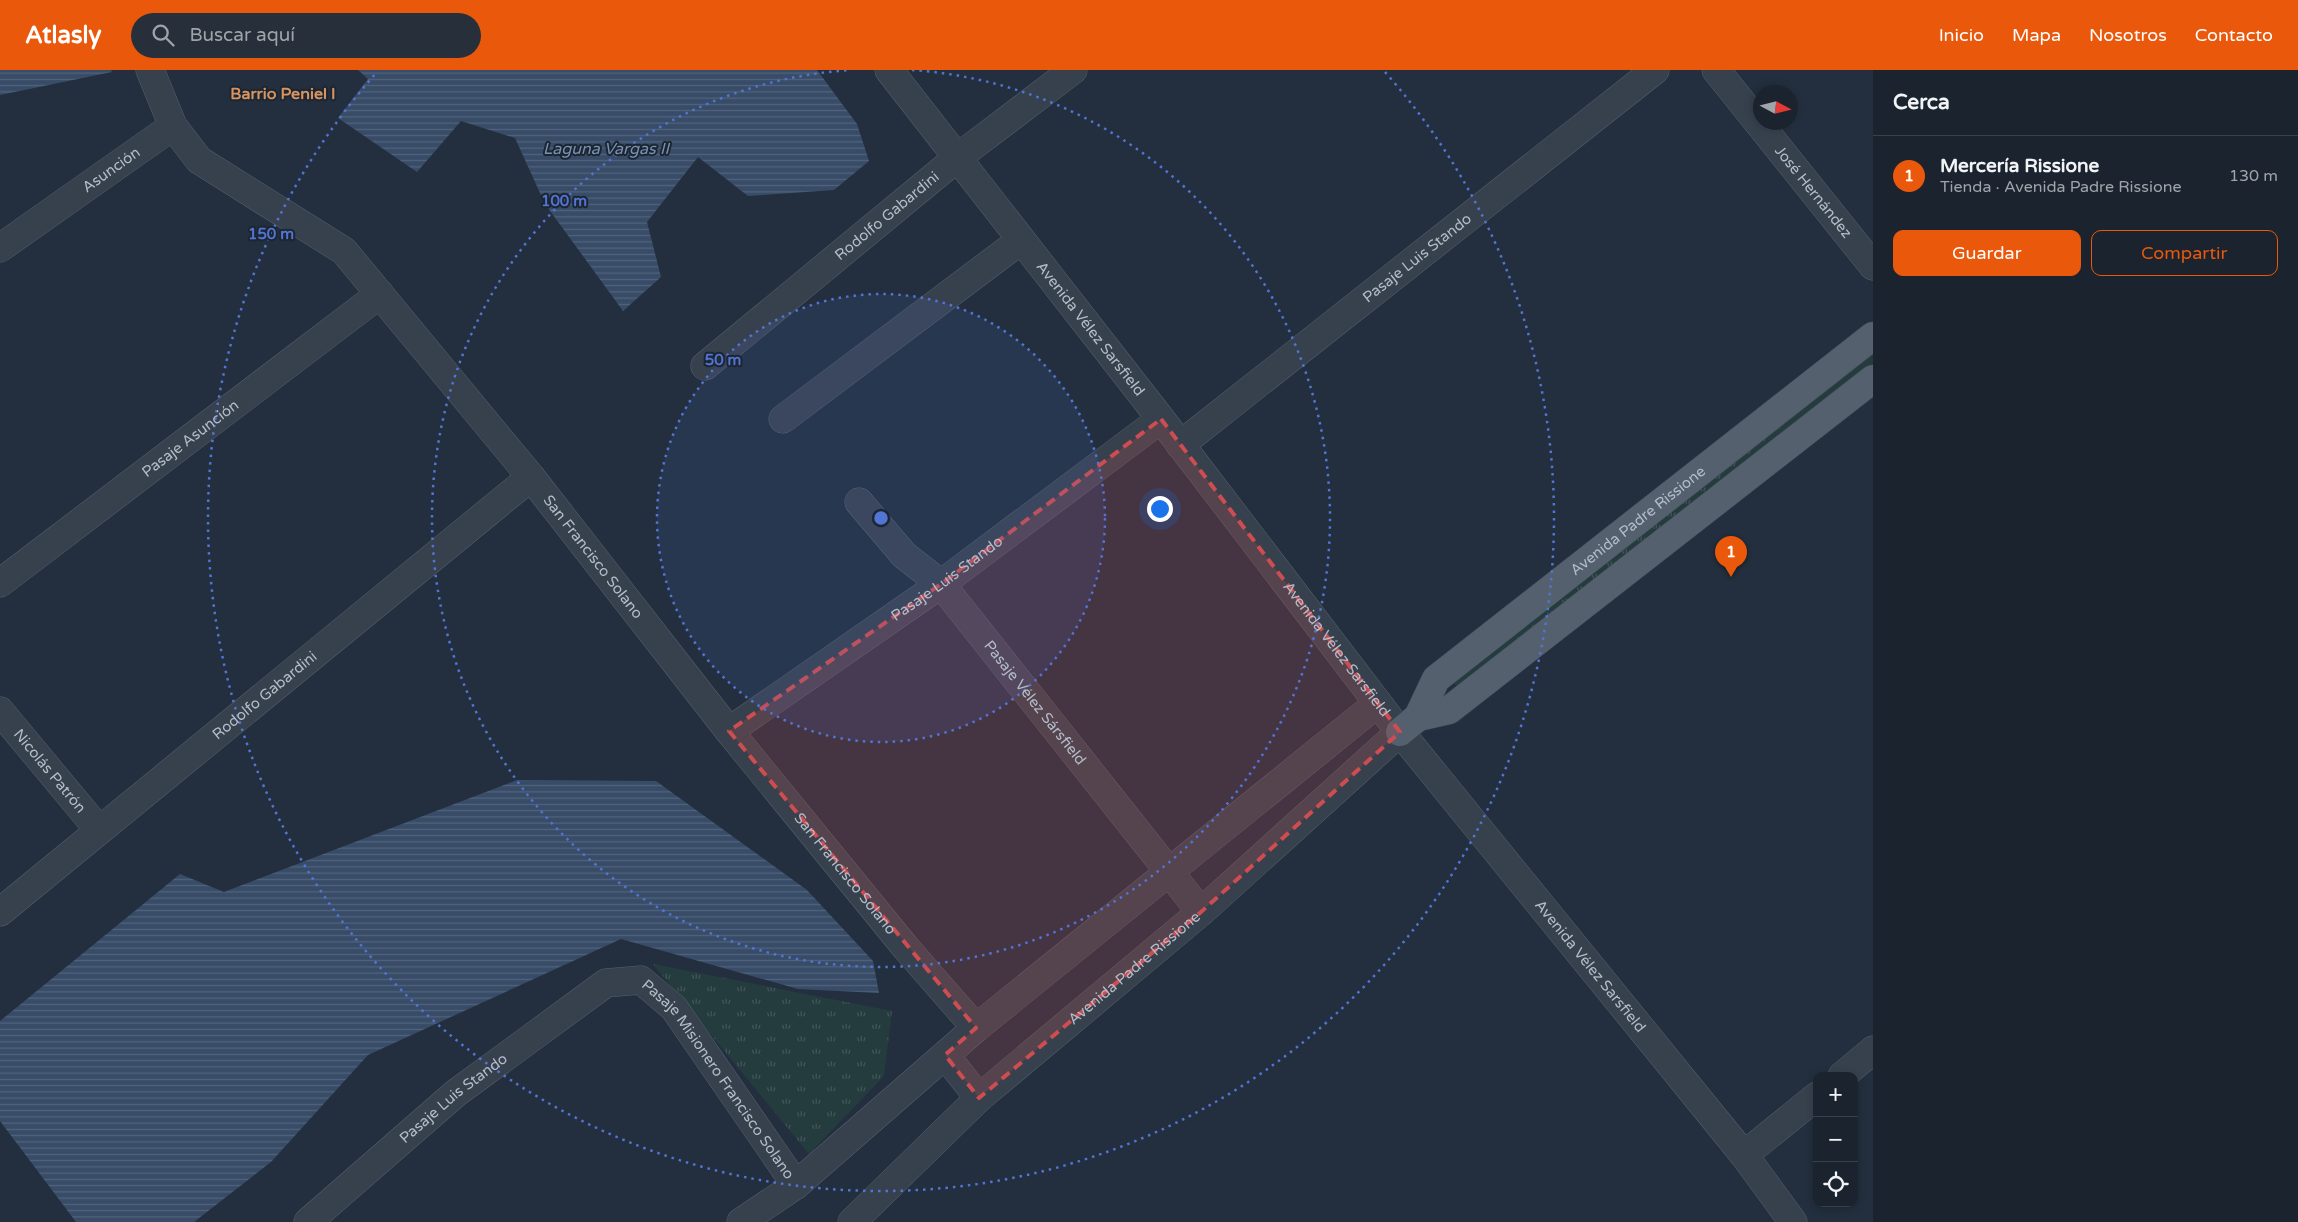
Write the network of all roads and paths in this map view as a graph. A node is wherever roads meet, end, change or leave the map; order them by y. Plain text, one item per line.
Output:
1 (150, 70) edge
2 (889, 70) edge
3 (1073, 70) edge
4 (1655, 70) edge
5 (1716, 70) edge
6 (173, 126) junction
7 (957, 158) junction
8 (1022, 240) junction
9 (0, 248) edge
10 (1873, 266) edge
11 (380, 294) junction
12 (1873, 336) edge
13 (705, 366) dead end
14 (1873, 380) edge
15 (783, 419) dead end
16 (1161, 419) junction
17 (1180, 445) junction
18 (531, 477) junction
19 (859, 502) dead end
20 (0, 583) edge
21 (941, 584) junction
22 (1378, 702) junction
23 (0, 711) edge
24 (1409, 724) junction
25 (729, 731) junction
26 (99, 830) junction
27 (1169, 872) junction
28 (0, 912) edge
29 (1202, 912) junction
30 (606, 983) joint
31 (976, 1028) junction
32 (1873, 1050) edge
33 (944, 1055) junction
34 (1847, 1072) edge
35 (979, 1098) junction
36 (1813, 1099) edge
37 (1744, 1155) junction
38 (796, 1185) junction
39 (308, 1222) edge
40 (741, 1222) edge
41 (852, 1222) edge
42 (1793, 1222) edge

1 - 6 street
2 - 7 street, Avenida Vélez Sarsfield
3 - 7 street, Rodolfo Gabardini
4 - 17 street, Pasaje Luis Stando
5 - 10 street, José Hernández
6 - 9 street, Asunción
6 - 11 street, San Francisco Solano
7 - 8 street, Avenida Vélez Sarsfield
7 - 13 street, Rodolfo Gabardini
8 - 15 street
8 - 16 street, Avenida Vélez Sarsfield
11 - 18 street, San Francisco Solano
11 - 20 street, Pasaje Asunción
12 - 24 main road, Avenida Padre Rissione
14 - 24 main road, Avenida Padre Rissione
16 - 17 street, Avenida Vélez Sarsfield
16 - 21 street, Pasaje Luis Stando
17 - 22 street, Avenida Vélez Sarsfield
18 - 25 street, San Francisco Solano
18 - 26 street, Rodolfo Gabardini
19 - 21 street, Pasaje Vélez Sársfield
21 - 25 street, Pasaje Luis Stando
21 - 27 street, Pasaje Vélez Sársfield
22 - 24 street, Avenida Vélez Sarsfield
22 - 27 street
23 - 26 street, Nicolás Patrón
24 - 29 street, Avenida Padre Rissione
24 - 37 street, Avenida Vélez Sarsfield
25 - 31 street, San Francisco Solano
26 - 28 street, Rodolfo Gabardini
27 - 29 street, Pasaje Vélez Sársfield
27 - 31 street
29 - 35 street, Avenida Padre Rissione
30 - 38 street, Pasaje Misionero Francisco Solano
30 - 39 street, Pasaje Luis Stando
31 - 33 street
32 - 34 street
33 - 35 street
33 - 38 street
35 - 41 street, Avenida Padre Rissione
36 - 37 street
37 - 42 street, Avenida Vélez Sarsfield
38 - 40 street

